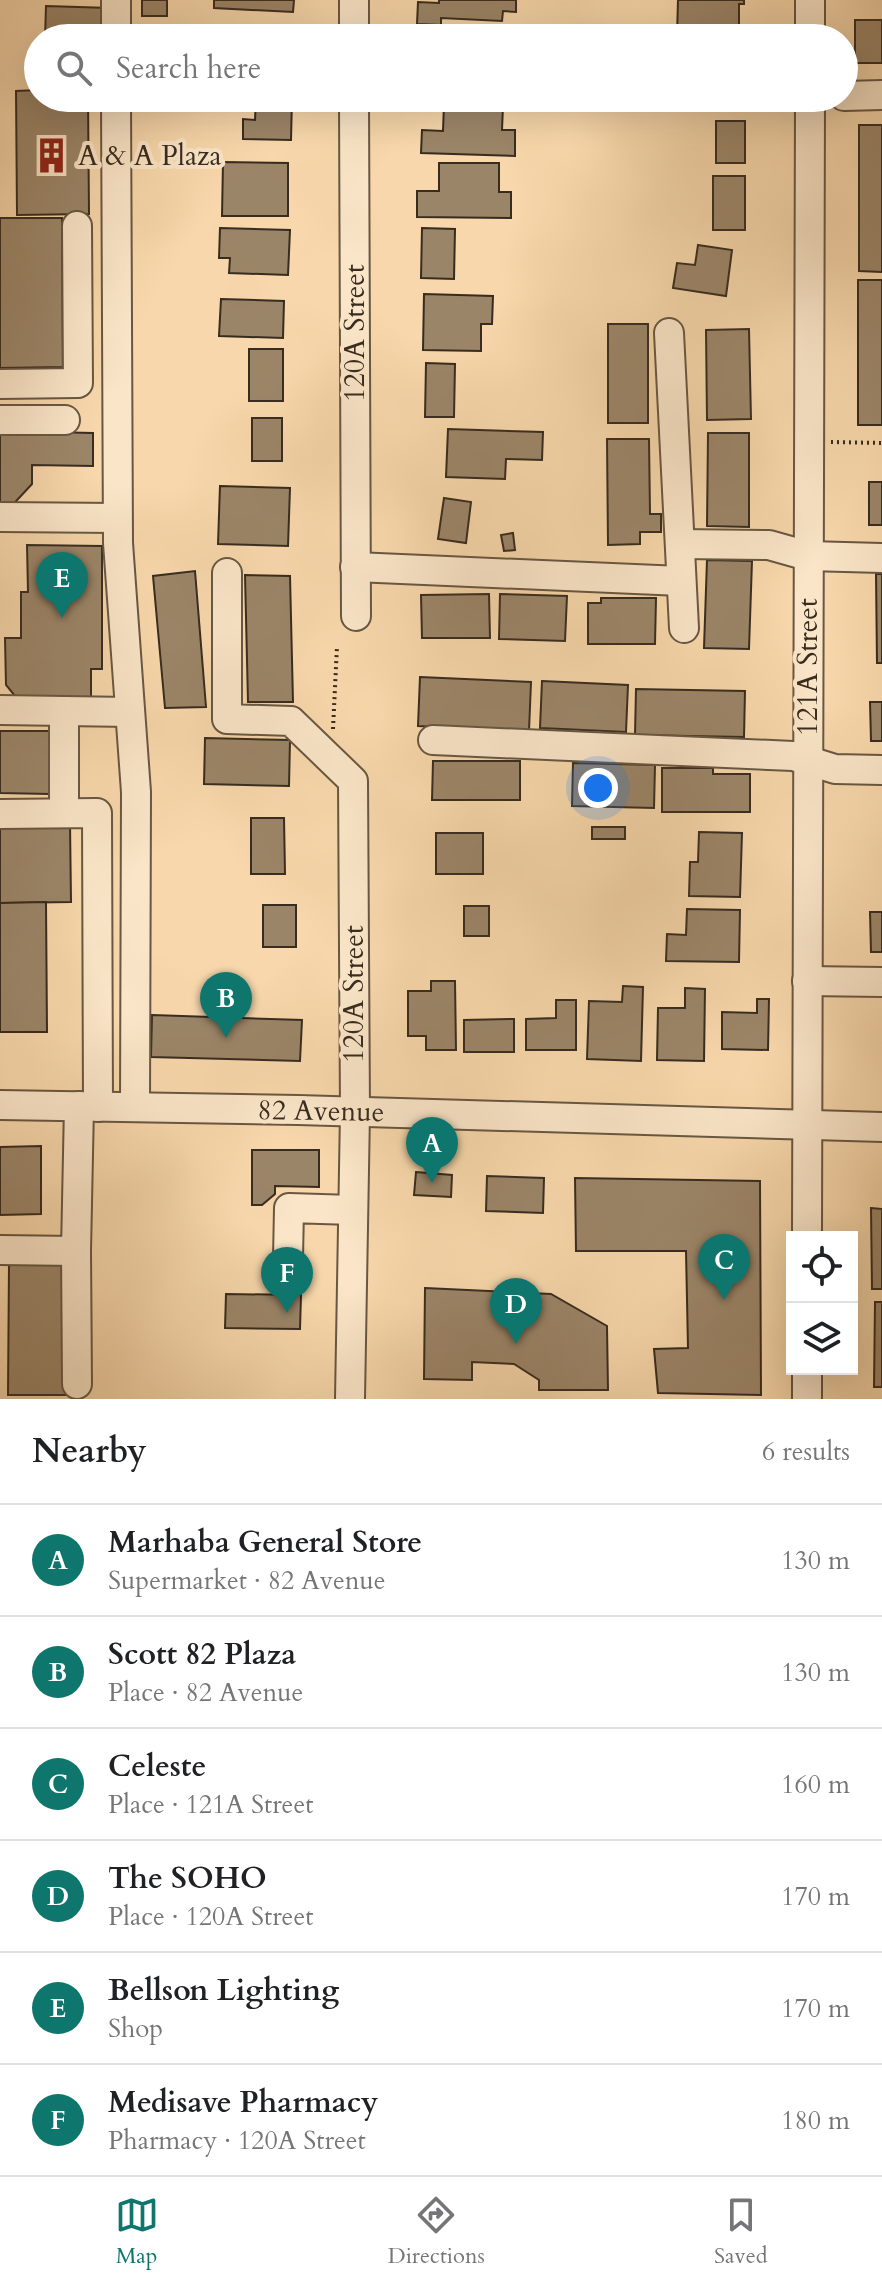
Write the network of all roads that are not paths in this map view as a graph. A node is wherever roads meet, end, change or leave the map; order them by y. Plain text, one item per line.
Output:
1 (116, 0) edge
2 (354, 0) edge
3 (810, 0) edge
4 (116, 24) edge
5 (354, 24) edge
6 (810, 24) edge
7 (882, 95) edge
8 (858, 96) edge
9 (116, 112) edge
10 (354, 112) edge
11 (810, 112) edge
12 (77, 226) dead end
13 (669, 333) dead end
14 (78, 383) junction
15 (117, 383) junction
16 (0, 384) edge
17 (0, 420) edge
18 (65, 420) dead end
19 (0, 517) edge
20 (117, 518) junction
21 (680, 544) junction
22 (808, 556) junction
23 (882, 558) edge
24 (355, 567) junction
25 (227, 573) dead end
26 (681, 581) junction
27 (356, 616) dead end
28 (684, 628) dead end
29 (0, 710) edge
30 (64, 711) junction
31 (130, 712) junction
32 (433, 740) dead end
33 (808, 762) junction
34 (882, 770) edge
35 (64, 798) dead end
36 (0, 814) edge
37 (807, 981) junction
38 (882, 982) edge
39 (0, 1105) edge
40 (89, 1106) junction
41 (135, 1107) junction
42 (355, 1112) junction
43 (807, 1123) junction
44 (882, 1127) edge
45 (353, 1210) junction
46 (807, 1231) edge
47 (0, 1250) edge
48 (76, 1251) junction
49 (288, 1258) dead end
50 (807, 1375) edge
51 (77, 1384) dead end
52 (350, 1399) edge
53 (807, 1399) edge

1 - 4 street
2 - 5 street
3 - 6 street
7 - 8 street
9 - 15 street
10 - 24 street, 120A Street
11 - 22 street, 121A Street
12 - 14 street
13 - 21 street
14 - 15 street
14 - 16 street
15 - 20 street
17 - 18 street
19 - 20 street
20 - 31 street
21 - 22 street
21 - 26 street
22 - 23 street
22 - 33 street, 121A Street
24 - 26 street
24 - 27 street, 120A Street
25 - 42 street, 120A Street
26 - 28 street
29 - 30 street
30 - 31 street
30 - 35 street
31 - 41 street
32 - 33 street
33 - 34 street
33 - 37 street, 121A Street
36 - 40 street
37 - 38 street
37 - 43 street, 121A Street
39 - 40 street, 82 Avenue
40 - 41 street, 82 Avenue
40 - 48 street
41 - 42 street, 82 Avenue
42 - 43 street, 82 Avenue
42 - 45 street, 120A Street
43 - 44 street, 82 Avenue
43 - 46 street, 121A Street
45 - 49 street
45 - 52 street, 120A Street
47 - 48 street
48 - 51 street
50 - 53 street

